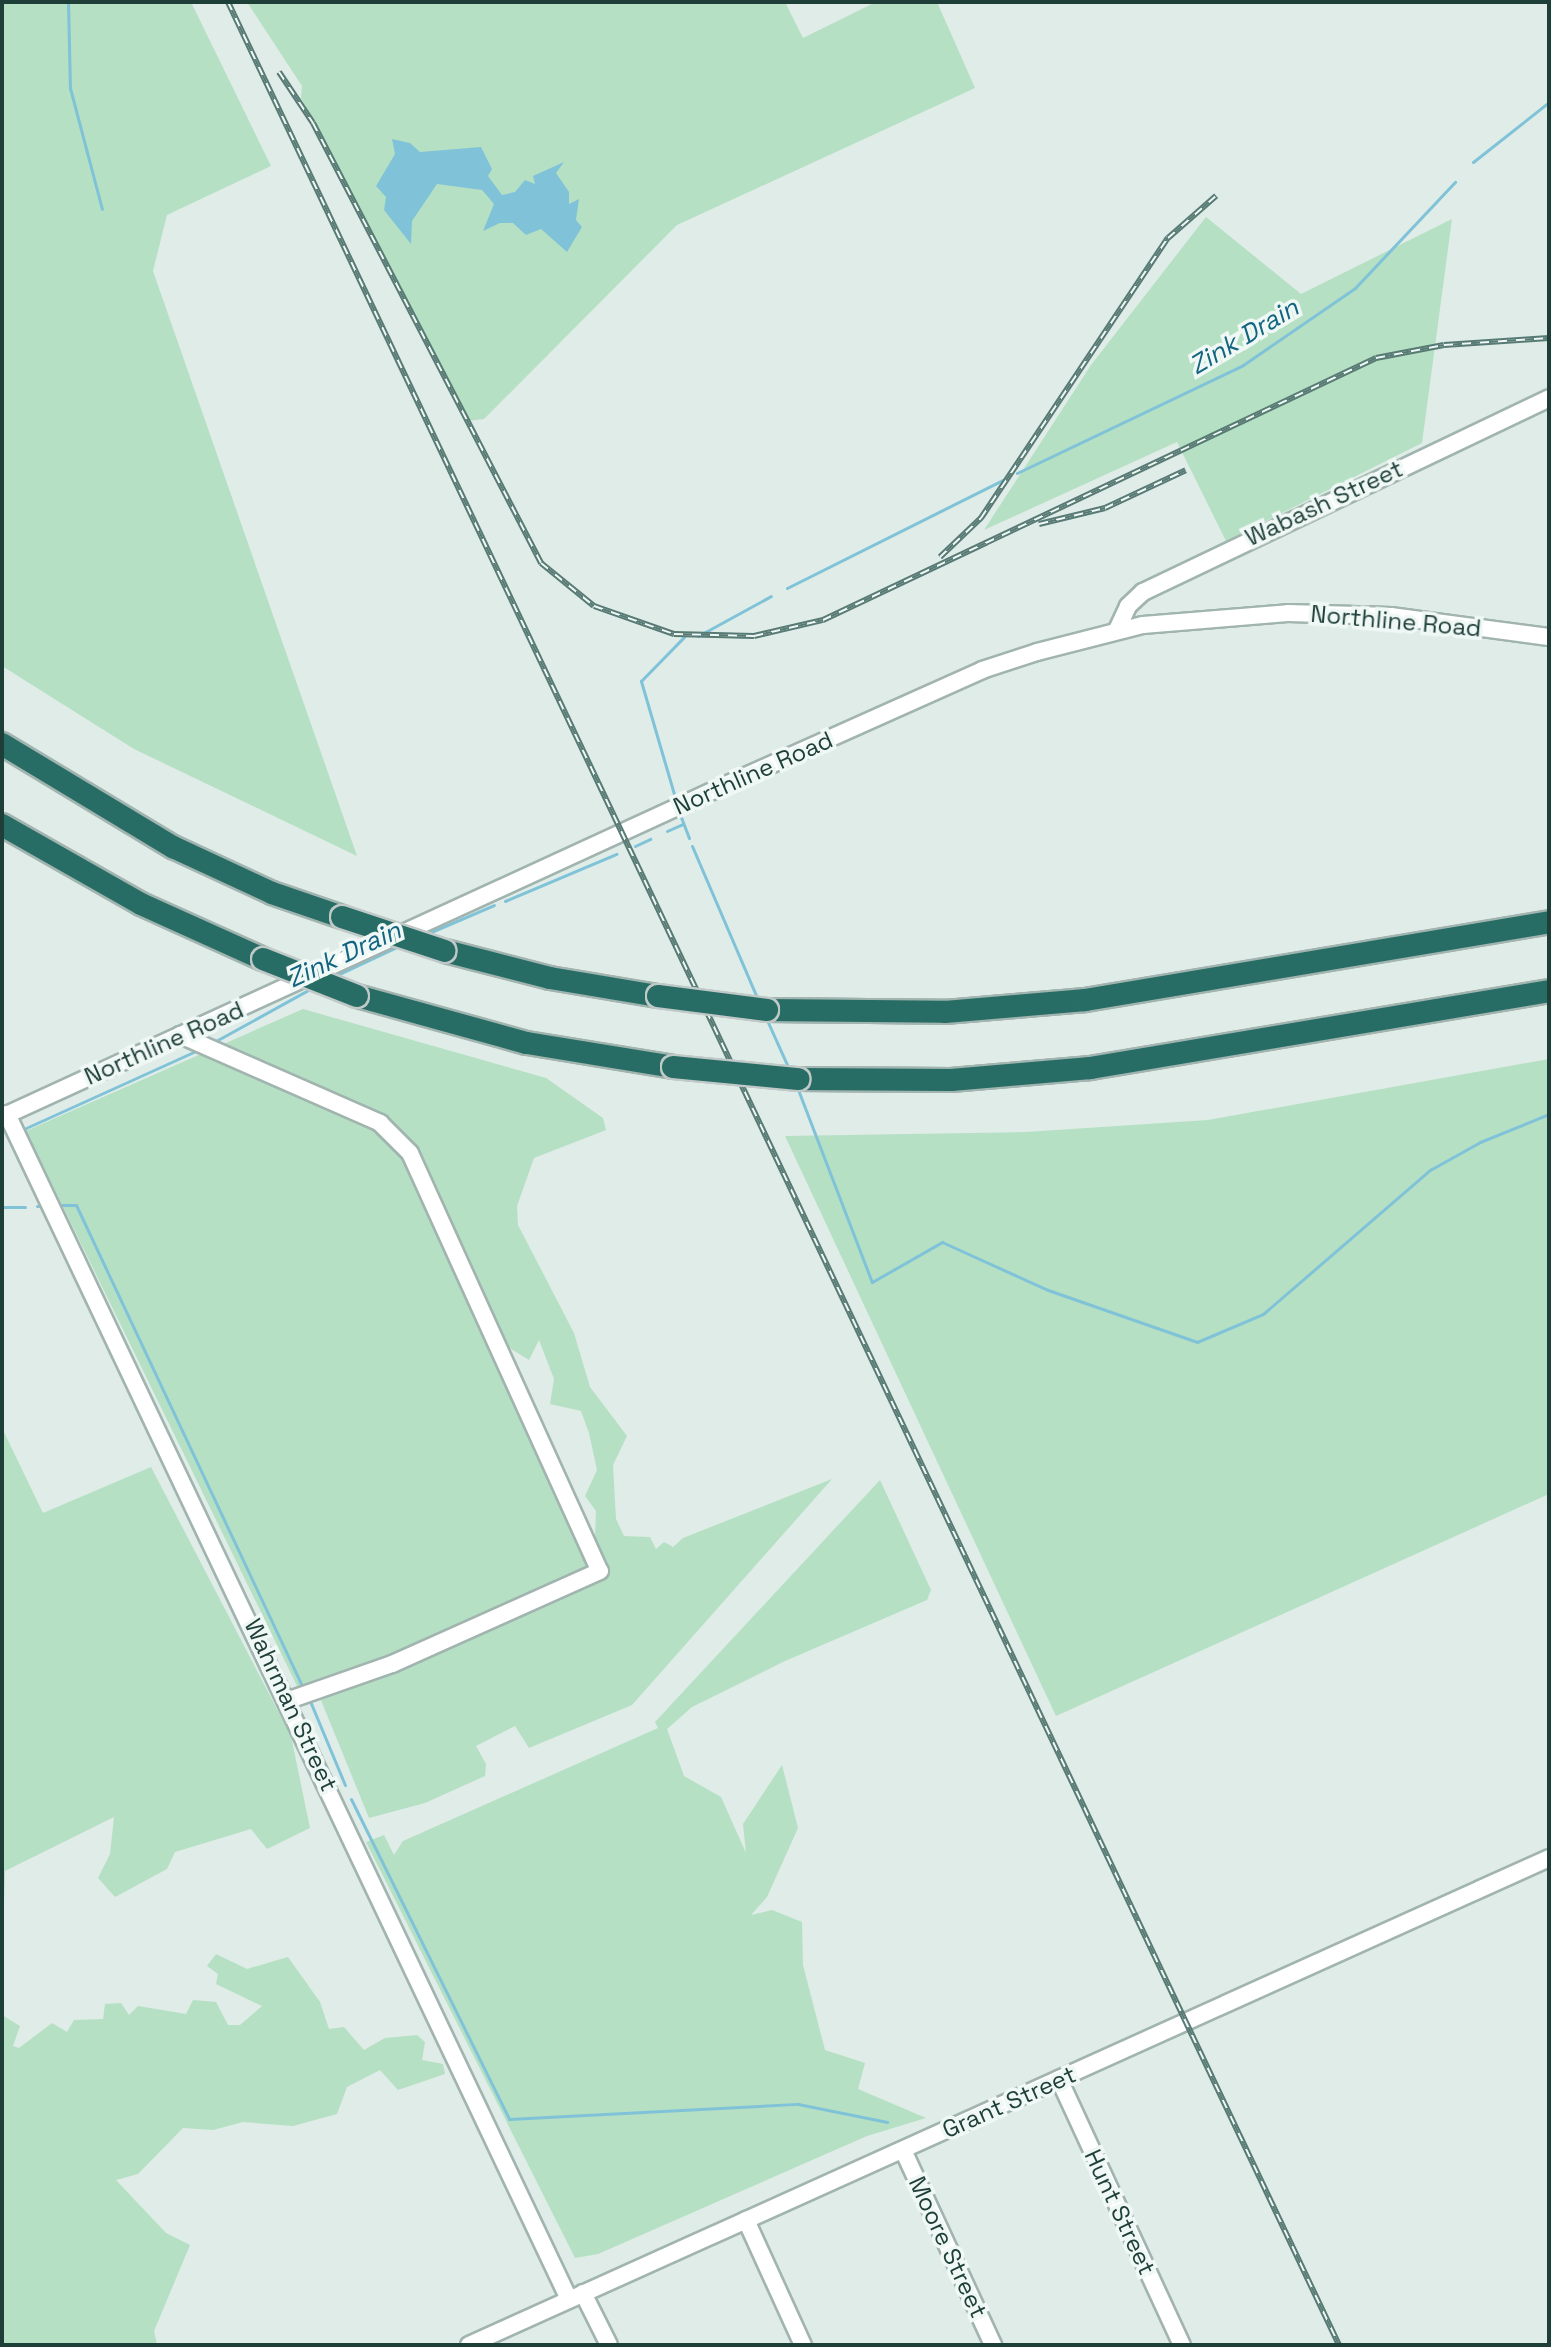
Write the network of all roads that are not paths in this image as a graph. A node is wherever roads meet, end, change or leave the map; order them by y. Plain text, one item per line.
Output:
1 (1549, 398) edge
2 (1117, 630) junction
3 (1549, 637) edge
4 (2, 744) edge
5 (2, 825) edge
6 (1549, 922) edge
7 (1549, 991) edge
8 (180, 1035) junction
9 (4, 1116) edge
10 (289, 1700) junction
11 (1549, 1858) edge
12 (1059, 2079) junction
13 (903, 2150) junction
14 (746, 2220) junction
15 (576, 2296) junction
16 (469, 2345) edge
17 (609, 2345) edge
18 (803, 2345) edge
19 (993, 2345) edge
20 (1182, 2345) edge

1 - 2 street, Wabash Street
2 - 3 street, Northline Road
2 - 8 street, Northline Road
4 - 6 highway, bridge
5 - 7 highway, bridge
8 - 9 street, Northline Road
8 - 10 street
9 - 10 street, Wahrman Street
10 - 15 street, Wahrman Street
11 - 12 street, Grant Street
12 - 13 street, Grant Street
12 - 20 street, Hunt Street
13 - 14 street, Grant Street
13 - 19 street, Moore Street
14 - 15 street, Grant Street
14 - 18 street
15 - 16 street, Grant Street
15 - 17 street, Wahrman Street

